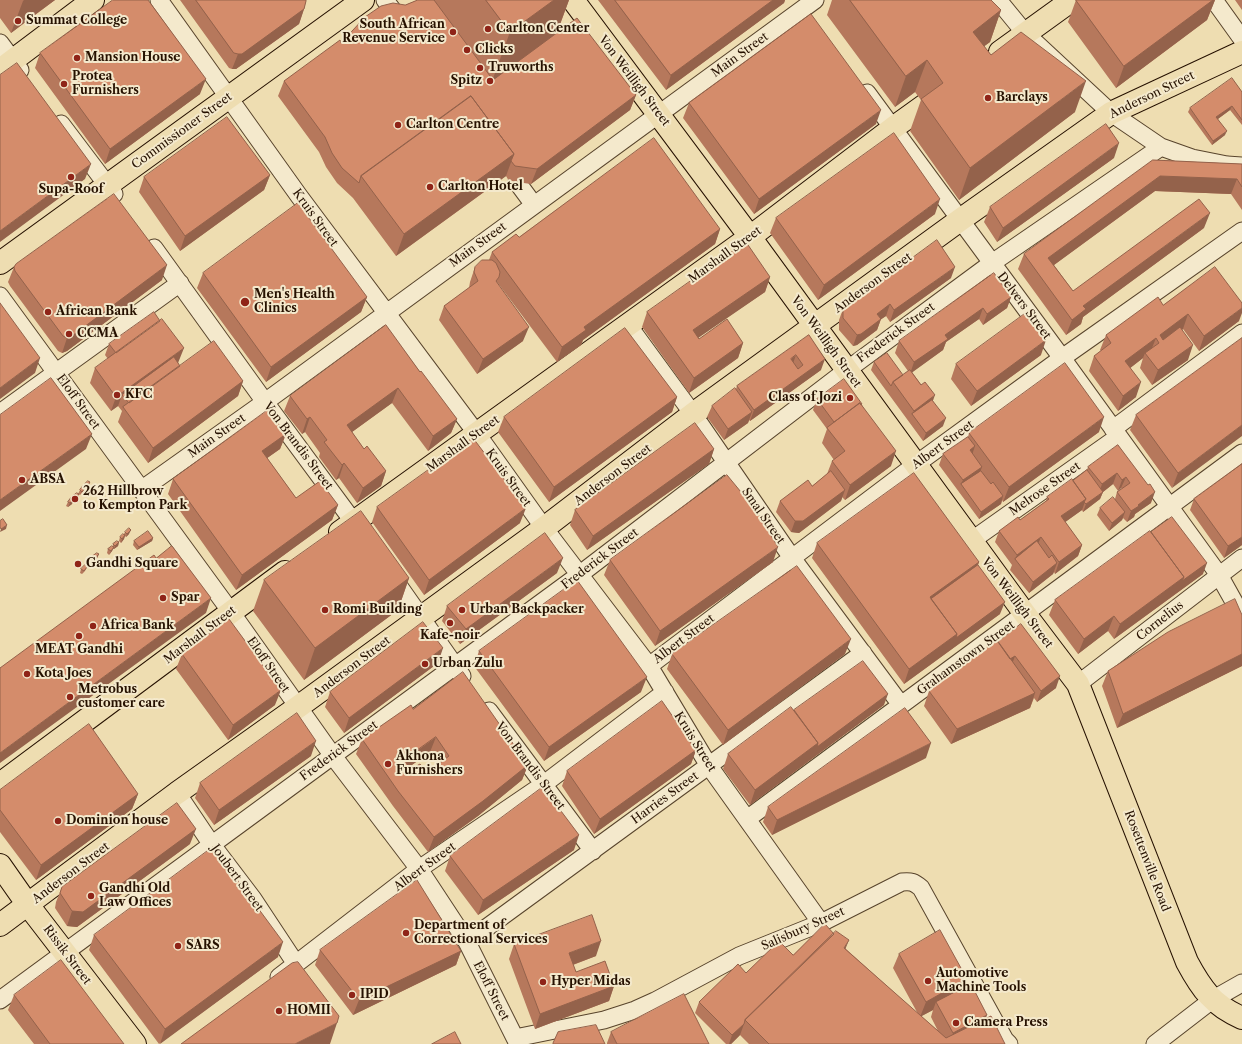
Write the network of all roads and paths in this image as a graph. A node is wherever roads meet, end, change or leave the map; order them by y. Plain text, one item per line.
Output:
1 (93, 0) edge
2 (159, 0) edge
3 (363, 0) edge
4 (385, 0) edge
5 (573, 0) edge
6 (998, 0) edge
7 (1072, 0) edge
8 (1214, 0) edge
9 (808, 7) edge
10 (400, 20) edge
11 (1025, 33) junction
12 (1242, 39) edge
13 (0, 43) edge
14 (1242, 52) edge
15 (6, 65) edge
16 (982, 65) edge
17 (860, 84) edge
18 (32, 85) edge
19 (228, 98) junction
20 (925, 105) edge
21 (51, 110) edge
22 (1111, 113) junction
23 (659, 115) junction
24 (893, 128) junction
25 (1162, 147) junction
26 (1242, 166) edge
27 (518, 182) dead end
28 (108, 186) junction
29 (121, 204) edge
30 (534, 204) junction
31 (960, 220) junction
32 (1242, 231) edge
33 (144, 234) edge
34 (750, 237) junction
35 (0, 263) edge
36 (992, 263) junction
37 (180, 283) junction
38 (0, 296) edge
39 (386, 313) junction
40 (628, 325) junction
41 (814, 326) junction
42 (1242, 333) edge
43 (1062, 358) junction
44 (847, 370) junction
45 (56, 371) junction
46 (265, 402) junction
47 (0, 413) edge
48 (693, 414) junction
49 (1116, 433) junction
50 (477, 434) junction
51 (1242, 453) edge
52 (725, 462) junction
53 (915, 465) junction
54 (141, 490) junction
55 (1170, 507) junction
56 (355, 522) junction
57 (544, 528) junction
58 (971, 541) junction
59 (324, 544) edge
60 (792, 558) junction
61 (1242, 558) edge
62 (299, 562) edge
63 (579, 575) junction
64 (1219, 575) junction
65 (230, 612) junction
66 (1025, 614) junction
67 (1242, 616) edge
68 (420, 617) junction
69 (863, 653) junction
70 (455, 666) junction
71 (649, 666) junction
72 (1078, 684) junction
73 (665, 692) junction
74 (902, 706) junction
75 (298, 707) junction
76 (333, 756) junction
77 (709, 766) junction
78 (0, 784) edge
79 (544, 784) junction
80 (176, 794) junction
81 (747, 819) junction
82 (212, 845) junction
83 (593, 851) junction
84 (0, 865) edge
85 (419, 869) junction
86 (28, 905) junction
87 (821, 923) junction
88 (0, 925) edge
89 (467, 942) junction
90 (65, 952) junction
91 (296, 964) junction
92 (1242, 983) edge
93 (264, 988) edge
94 (0, 1000) edge
95 (1212, 1000) junction
96 (1242, 1018) edge
97 (517, 1041) edge
98 (135, 1044) edge
99 (1009, 1044) edge
100 (1155, 1044) edge

1 - 15 main road
2 - 19 street, Kruis Street
3 - 19 main road, Commissioner Street
4 - 10 street
5 - 23 main road, Von Weilligh Street
6 - 11 street
7 - 11 main road
8 - 12 street
9 - 23 street, Main Street
11 - 16 main road
11 - 22 street
13 - 15 street
14 - 22 main road, Anderson Street
15 - 18 street
17 - 24 street, Delvers Street
19 - 28 main road, Commissioner Street
19 - 39 street, Kruis Street
20 - 24 main road, Marshall Street
21 - 28 street
22 - 25 street
22 - 31 main road, Anderson Street
23 - 30 street, Main Street
23 - 34 main road, Von Weilligh Street
24 - 31 street, Delvers Street
24 - 34 main road, Marshall Street
25 - 26 street
25 - 36 street, Frederick Street
27 - 30 street
28 - 29 street
28 - 35 main road, Commissioner Street
30 - 39 street, Main Street
31 - 36 street, Delvers Street
31 - 41 main road, Anderson Street
32 - 43 street, Albert Street
33 - 37 street, Von Brandis Street
34 - 40 main road, Marshall Street
34 - 41 main road, Von Weilligh Street
36 - 43 street, Delvers Street
36 - 44 street, Frederick Street
37 - 45 street
37 - 46 street, Von Brandis Street
38 - 45 street, Eloff Street
39 - 46 street, Main Street
39 - 50 street, Kruis Street
40 - 48 street, Smal Street
40 - 50 main road, Marshall Street
41 - 44 main road, Von Weilligh Street
41 - 48 main road, Anderson Street
42 - 49 street, Melrose Street
43 - 49 street, Delvers Street
43 - 53 street, Albert Street
44 - 52 street, Frederick Street
44 - 53 main road, Von Weilligh Street
45 - 47 street
45 - 54 street, Eloff Street
46 - 54 street, Main Street
46 - 56 street, Von Brandis Street
48 - 52 street, Smal Street
48 - 57 main road, Anderson Street
49 - 55 street, Delvers Street
49 - 58 street, Melrose Street
50 - 56 main road, Marshall Street
50 - 57 street, Kruis Street
51 - 55 street, Grahamstown Street
52 - 60 street, Smal Street
52 - 63 street, Frederick Street
53 - 58 main road, Von Weilligh Street
53 - 60 street, Albert Street
54 - 65 street, Eloff Street
55 - 64 street, Delvers Street
55 - 66 street, Grahamstown Street
56 - 59 main road, Marshall Street
56 - 68 street, Von Brandis Street
57 - 63 street, Kruis Street
57 - 68 main road, Anderson Street
58 - 66 main road, Von Weilligh Street
60 - 69 street, Smal Street
60 - 71 street, Albert Street
61 - 64 street, Cornelius
62 - 65 main road, Marshall Street
63 - 70 street, Frederick Street
63 - 71 street, Kruis Street
64 - 67 street, Delvers Street
64 - 72 street, Cornelius
65 - 75 street, Eloff Street
65 - 78 main road, Marshall Street
66 - 72 main road, Von Weilligh Street
66 - 74 street, Grahamstown Street
68 - 70 street, Von Brandis Street
68 - 75 main road, Anderson Street
69 - 74 street, Smal Street
69 - 77 street, Harries Street
70 - 76 street, Frederick Street
70 - 79 street, Von Brandis Street
71 - 73 street, Kruis Street
72 - 95 main road, Rosettenville Road
73 - 77 street, Kruis Street
73 - 79 street, Albert Street
74 - 81 street, Grahamstown Street
75 - 76 street, Eloff Street
75 - 80 main road, Anderson Street
76 - 82 street, Frederick Street
76 - 85 street, Eloff Street
77 - 81 street, Kruis Street
77 - 83 street, Harries Street
79 - 83 street, Von Brandis Street
79 - 85 street, Albert Street
80 - 82 street, Joubert Street
80 - 86 main road, Anderson Street
81 - 87 street, Kruis Street
82 - 90 street, Frederick Street
82 - 91 street, Joubert Street
83 - 89 street, Harries Street
84 - 86 main road, Rissik Street
85 - 89 street, Eloff Street
85 - 91 street, Albert Street
86 - 88 main road, Anderson Street
86 - 90 main road, Rissik Street
87 - 97 street, Salisbury Street
87 - 99 street, Salisbury Street
89 - 97 street, Eloff Street
90 - 94 street, Frederick Street
90 - 98 main road, Rissik Street
91 - 93 street, Albert Street
92 - 95 street
95 - 96 main road, Rosettenville Road
95 - 100 street

